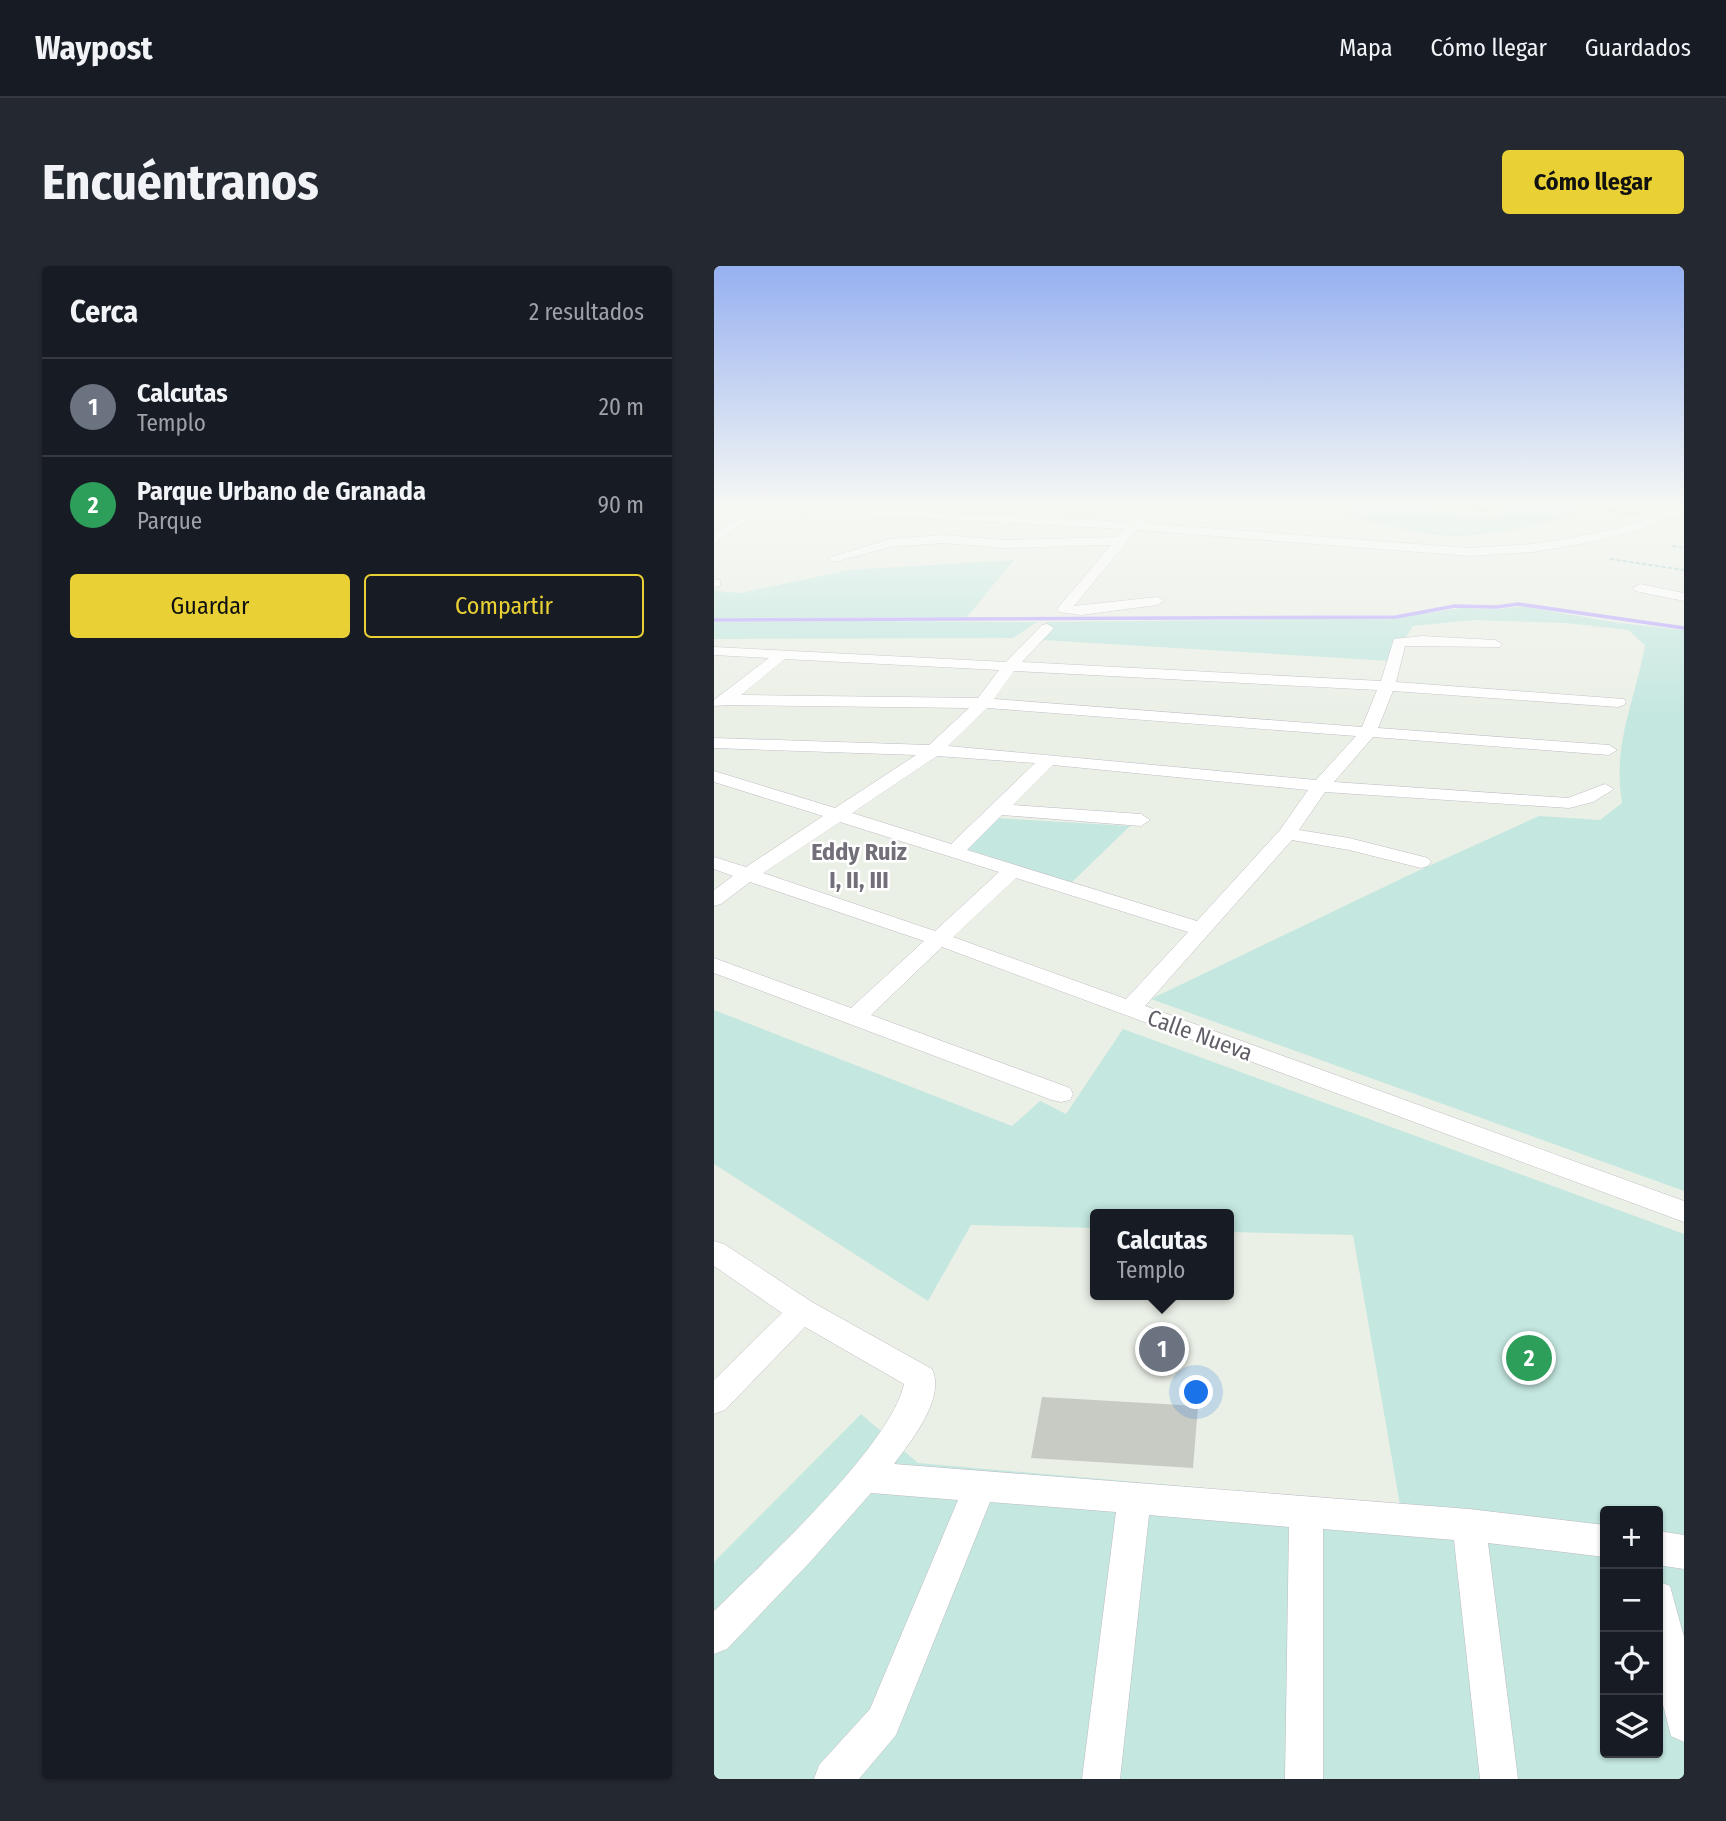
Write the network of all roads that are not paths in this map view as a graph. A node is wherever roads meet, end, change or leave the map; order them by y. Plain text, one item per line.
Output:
1 (1092, 576) edge
2 (1640, 588) dead end
3 (1684, 597) edge
4 (1157, 601) dead end
5 (1047, 628) dead end
6 (1495, 644) dead end
7 (714, 651) edge
8 (781, 655) junction
9 (1011, 665) junction
10 (1387, 686) junction
11 (1618, 702) dead end
12 (719, 703) edge
13 (983, 703) junction
14 (1368, 733) junction
15 (714, 743) edge
16 (1609, 750) dead end
17 (933, 751) junction
18 (1049, 759) junction
19 (714, 776) edge
20 (1320, 786) junction
21 (1605, 789) dead end
22 (998, 809) junction
23 (837, 814) junction
24 (1141, 820) dead end
25 (1287, 834) junction
26 (956, 851) junction
27 (1421, 862) dead end
28 (714, 863) edge
29 (1013, 870) junction
30 (747, 875) junction
31 (714, 900) edge
32 (1203, 930) junction
33 (939, 939) junction
34 (714, 965) edge
35 (1130, 1009) junction
36 (856, 1016) junction
37 (1061, 1094) dead end
38 (1684, 1212) edge
39 (714, 1252) edge
40 (802, 1311) junction
41 (714, 1400) edge
42 (867, 1477) junction
43 (980, 1487) junction
44 (1135, 1499) junction
45 (1306, 1512) junction
46 (1469, 1525) junction
47 (1600, 1540) edge
48 (1663, 1549) edge
49 (1684, 1552) edge
50 (1663, 1622) edge
51 (714, 1636) edge
52 (1684, 1723) edge
53 (833, 1779) edge
54 (1101, 1779) edge
55 (1304, 1779) edge
56 (1499, 1779) edge

1 - 4 street
2 - 3 street
5 - 9 street
6 - 10 street
7 - 8 street
8 - 9 street
8 - 12 street
9 - 10 street
9 - 13 street
10 - 11 street
10 - 14 street
12 - 13 street
13 - 14 street
13 - 17 street
14 - 16 street
14 - 20 street
15 - 17 street
17 - 18 street
17 - 23 street
18 - 20 street
18 - 22 street
19 - 23 street
20 - 21 street
20 - 25 street
22 - 24 street
22 - 26 street
23 - 26 street
23 - 30 street
25 - 27 street
25 - 32 street
26 - 29 street
28 - 30 street, Calle Nueva
29 - 32 street
29 - 33 street
30 - 31 street
30 - 33 street, Calle Nueva
32 - 35 street
33 - 35 street, Calle Nueva
33 - 36 street
34 - 36 street
35 - 38 street, Calle Nueva
36 - 37 street
39 - 40 street
40 - 41 street
40 - 42 street
42 - 43 street
42 - 51 street
43 - 44 street
43 - 53 street
44 - 45 street
44 - 54 street
45 - 46 street
45 - 55 street
46 - 47 street
46 - 56 street
48 - 49 street
50 - 52 street

